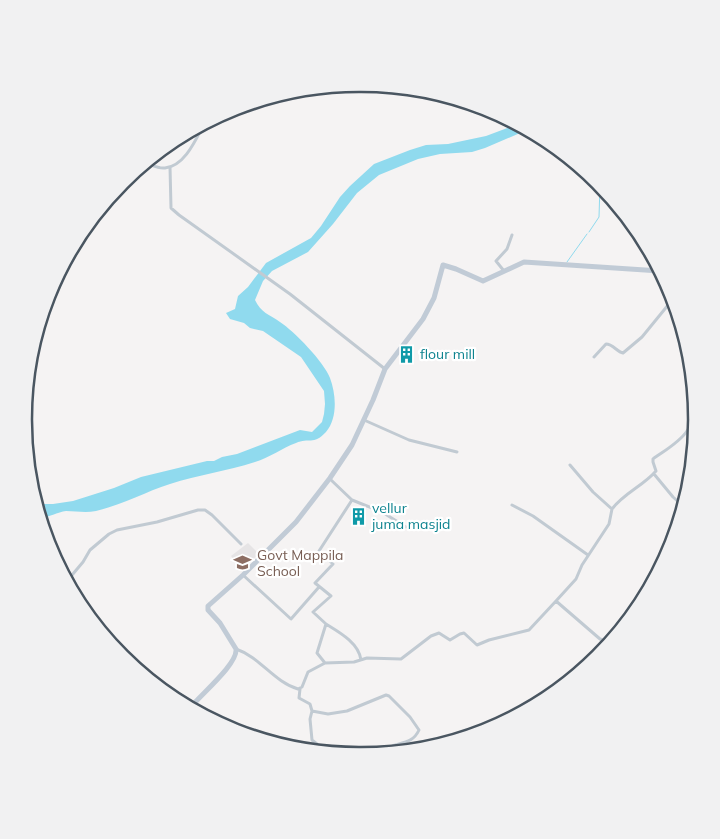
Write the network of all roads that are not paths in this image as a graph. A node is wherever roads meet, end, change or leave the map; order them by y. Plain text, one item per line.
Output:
1 (199, 135) edge
2 (154, 166) edge
3 (170, 166) junction
4 (512, 235) dead end
5 (652, 270) edge
6 (504, 271) junction
7 (667, 306) edge
8 (594, 357) dead end
9 (385, 369) junction
10 (364, 420) junction
11 (688, 430) edge
12 (456, 452) dead end
13 (570, 464) dead end
14 (654, 474) junction
15 (330, 479) junction
16 (352, 500) junction
17 (677, 500) edge
18 (512, 505) dead end
19 (612, 509) junction
20 (406, 527) dead end
21 (241, 544) dead end
22 (588, 555) junction
23 (72, 575) edge
24 (243, 575) junction
25 (319, 587) junction
26 (556, 601) junction
27 (326, 624) junction
28 (602, 639) edge
29 (236, 649) junction
30 (361, 660) junction
31 (325, 663) junction
32 (300, 689) junction
33 (195, 702) edge
34 (312, 711) junction
35 (317, 744) edge
36 (400, 744) edge

1 - 3 street
2 - 3 street
3 - 9 street
4 - 6 street
5 - 6 main road
6 - 9 main road
7 - 8 street
9 - 10 main road
10 - 12 street
10 - 15 main road
11 - 14 street
13 - 19 street
14 - 17 street
14 - 19 street
15 - 16 street
15 - 24 main road
16 - 20 street
16 - 25 street
18 - 22 street
19 - 22 street
21 - 23 street
22 - 26 street
24 - 25 street
24 - 29 main road
25 - 27 street
26 - 28 street
26 - 30 street
27 - 30 street
27 - 31 street
29 - 32 street
29 - 33 main road
30 - 31 street
31 - 32 street
32 - 34 street
34 - 35 street
34 - 36 street

